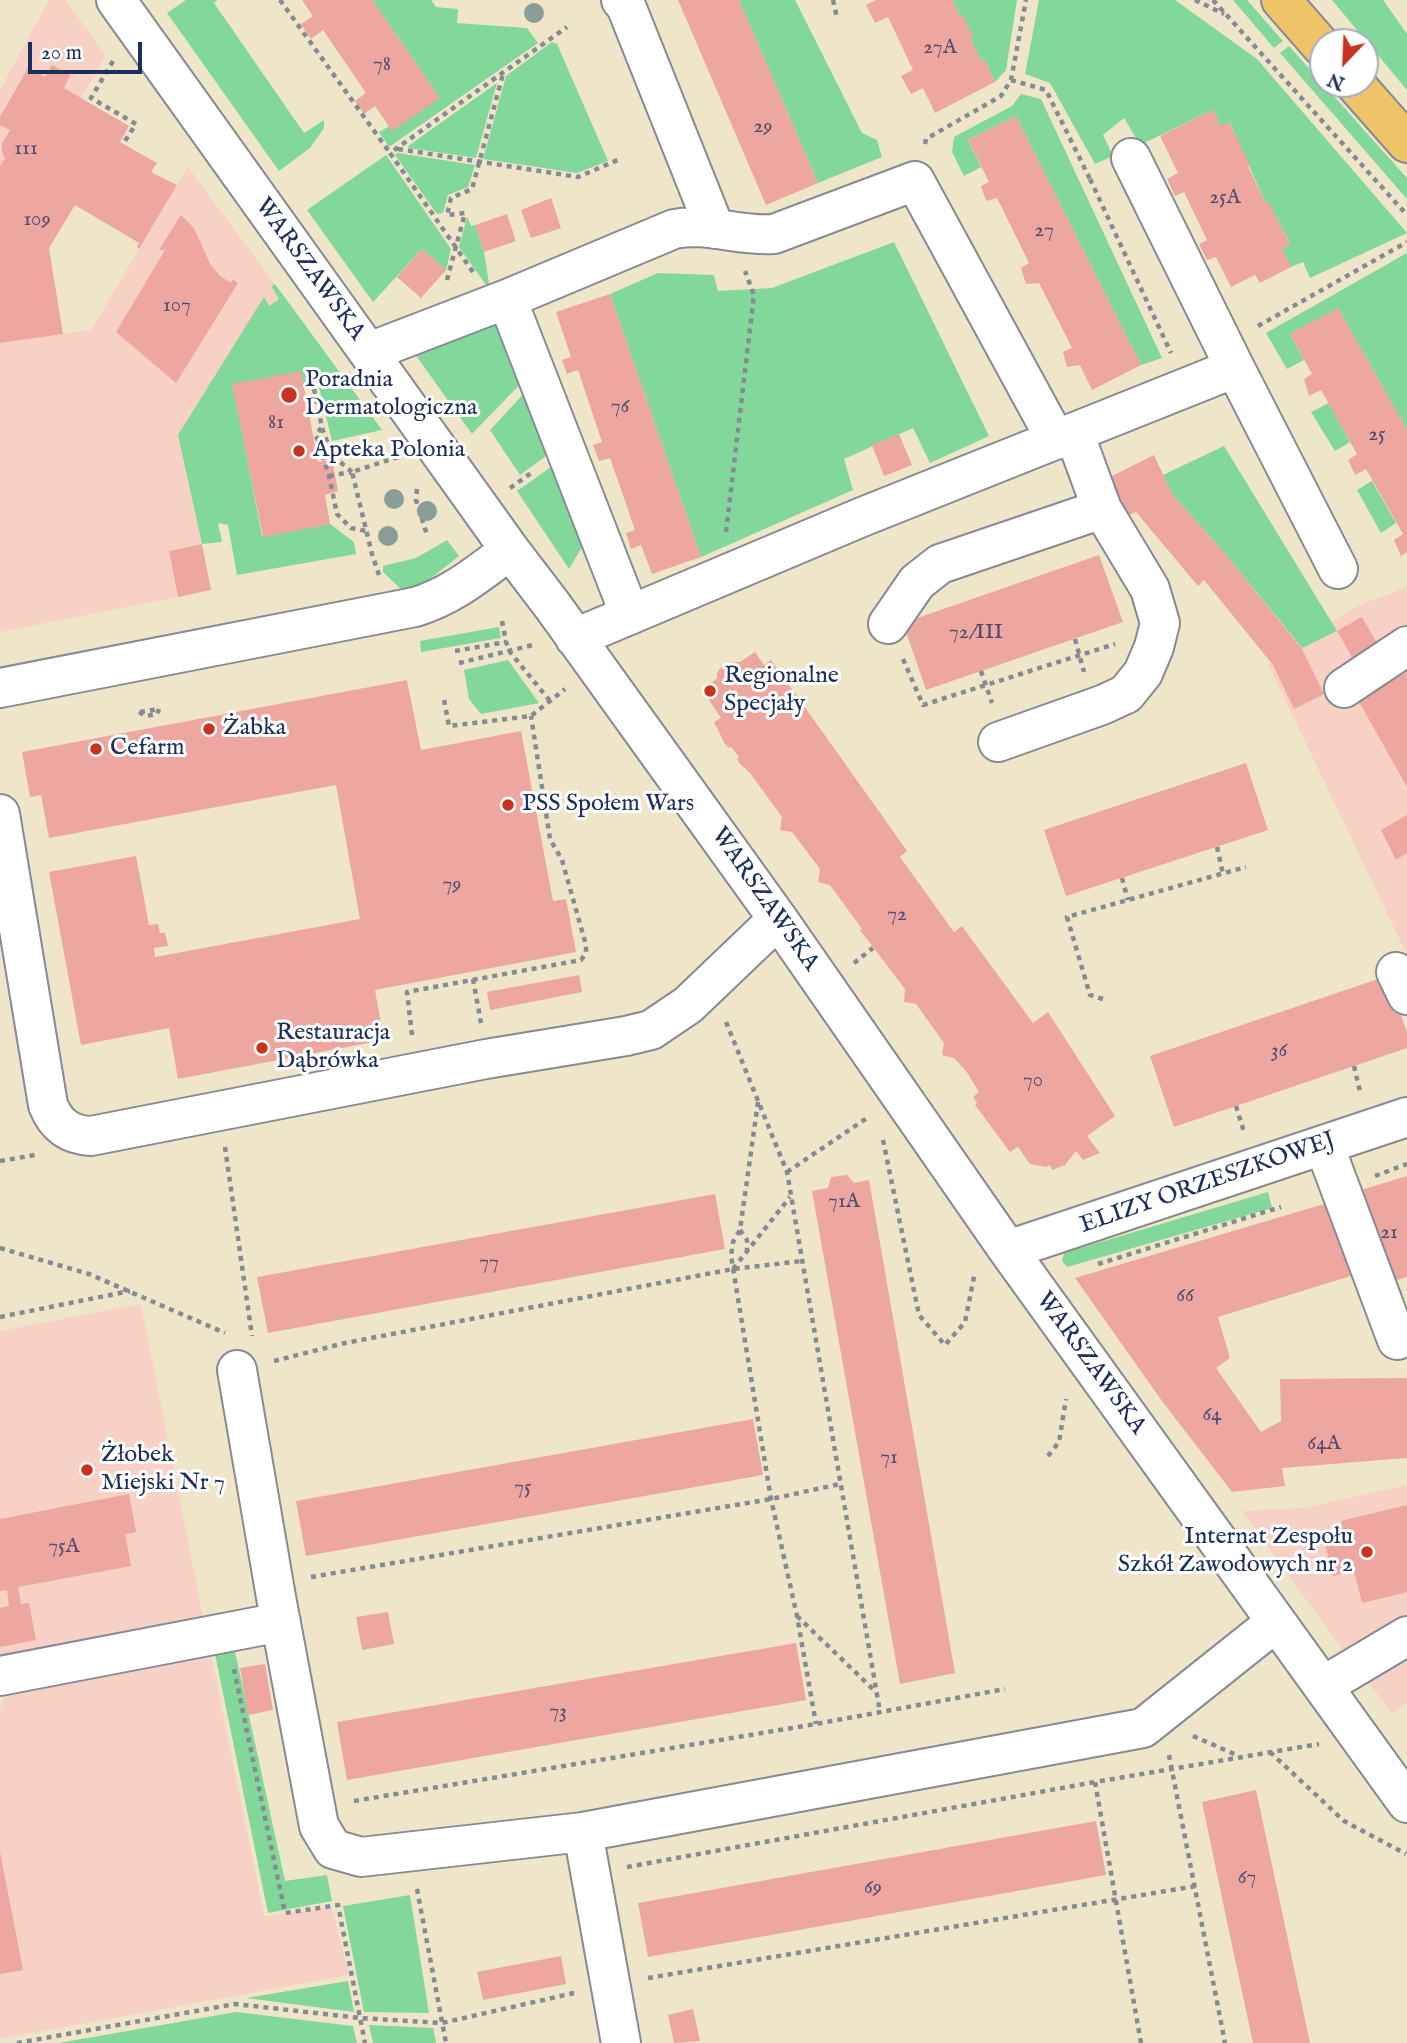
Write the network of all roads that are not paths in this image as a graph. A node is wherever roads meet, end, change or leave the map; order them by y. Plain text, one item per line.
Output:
1 (116, 0) edge
2 (621, 0) edge
3 (1281, 0) edge
4 (1309, 32) edge
5 (1367, 98) edge
6 (1407, 143) edge
7 (1131, 158) road end
8 (723, 230) junction
9 (502, 301) junction
10 (369, 352) junction
11 (1229, 356) junction
12 (1065, 437) junction
13 (1102, 509) junction
14 (510, 551) junction
15 (1338, 569) dead end
16 (631, 615) junction
17 (888, 624) road end
18 (557, 641) junction
19 (1407, 646) edge
20 (0, 688) edge
21 (1344, 688) dead end
22 (998, 742) dead end
23 (0, 814) edge
24 (778, 919) junction
25 (1407, 1117) edge
26 (1324, 1145) junction
27 (993, 1256) junction
28 (1397, 1340) dead end
29 (245, 1358) road end
30 (281, 1622) junction
31 (1276, 1622) junction
32 (1407, 1636) edge
33 (0, 1676) edge
34 (1324, 1686) junction
35 (1407, 1803) edge
36 (583, 1832) junction
37 (621, 2043) edge

1 - 10 street, WARSZAWSKA
2 - 8 street
3 - 4 main road
5 - 6 main road
7 - 11 street
8 - 9 street
8 - 12 street
9 - 10 street
9 - 16 street
10 - 14 street, WARSZAWSKA
11 - 12 street
11 - 15 street
12 - 13 street
12 - 16 street
13 - 17 street
13 - 22 street
14 - 18 street, WARSZAWSKA
14 - 20 street
16 - 18 street
18 - 24 street, WARSZAWSKA
19 - 21 street
23 - 24 street
24 - 27 street, WARSZAWSKA
25 - 26 street, ELIZY ORZESZKOWEJ
26 - 27 street, ELIZY ORZESZKOWEJ
26 - 28 street
27 - 31 street, WARSZAWSKA
29 - 30 street
30 - 33 street
30 - 36 street
31 - 34 street, WARSZAWSKA
31 - 36 street
32 - 34 street
34 - 35 street, WARSZAWSKA
36 - 37 street

